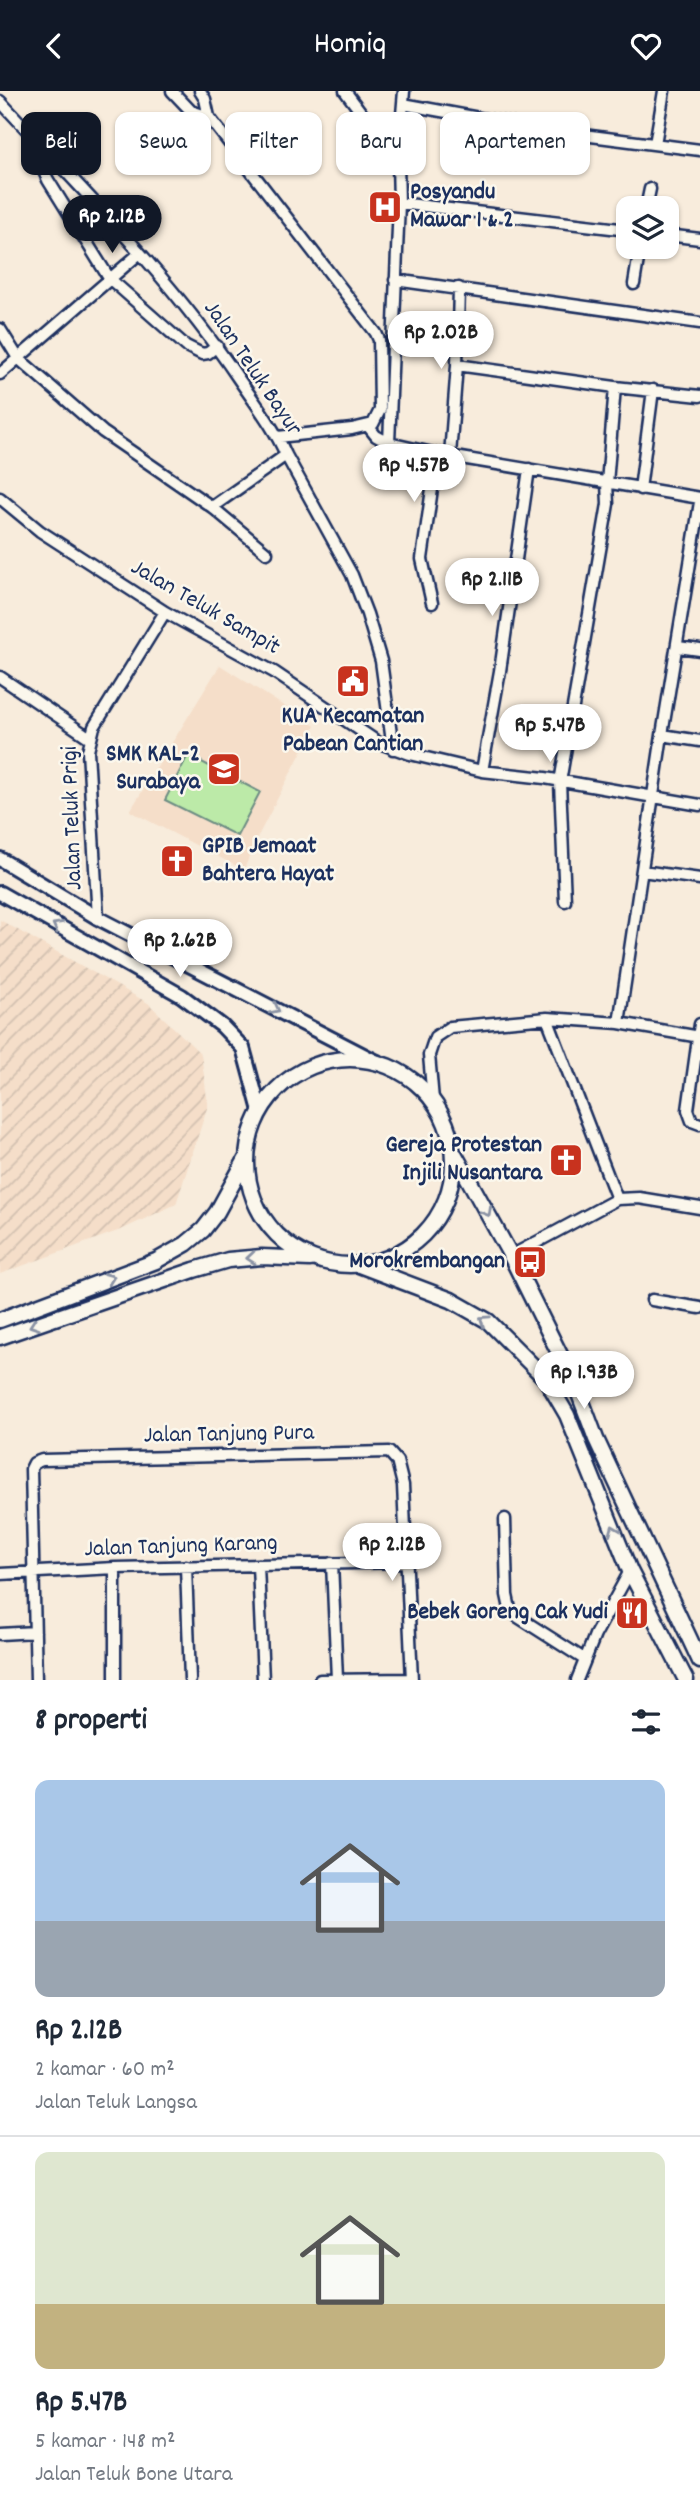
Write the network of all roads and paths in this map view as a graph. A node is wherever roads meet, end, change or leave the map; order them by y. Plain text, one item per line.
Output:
1 (172, 91) edge
2 (200, 91) edge
3 (345, 91) edge
4 (404, 91) edge
5 (664, 91) edge
6 (0, 101) edge
7 (403, 104) junction
8 (194, 112) edge
9 (208, 112) edge
10 (361, 112) edge
11 (402, 112) edge
12 (211, 120) edge
13 (21, 124) edge
14 (655, 144) junction
15 (700, 150) edge
16 (46, 175) edge
17 (68, 175) edge
18 (398, 175) edge
19 (650, 189) dead end
20 (649, 196) edge
21 (399, 203) junction
22 (616, 229) edge
23 (679, 236) edge
24 (700, 239) edge
25 (140, 253) junction
26 (638, 259) edge
27 (109, 278) junction
28 (395, 280) junction
29 (634, 284) dead end
30 (459, 288) junction
31 (700, 323) edge
32 (0, 329) edge
33 (217, 347) junction
34 (18, 358) junction
35 (457, 365) junction
36 (0, 374) edge
37 (615, 387) junction
38 (653, 390) junction
39 (700, 396) edge
40 (368, 426) junction
41 (278, 437) junction
42 (389, 443) junction
43 (437, 454) junction
44 (286, 455) junction
45 (450, 455) junction
46 (529, 469) junction
47 (607, 483) junction
48 (640, 489) junction
49 (0, 498) edge
50 (700, 500) edge
51 (212, 507) junction
52 (267, 553) dead end
53 (696, 558) edge
54 (432, 603) dead end
55 (165, 612) junction
56 (678, 647) junction
57 (700, 650) edge
58 (0, 677) edge
59 (662, 735) junction
60 (90, 738) junction
61 (700, 741) edge
62 (393, 749) junction
63 (482, 771) junction
64 (560, 782) junction
65 (653, 799) junction
66 (700, 805) edge
67 (0, 859) edge
68 (642, 871) junction
69 (700, 879) edge
70 (0, 893) edge
71 (565, 901) dead end
72 (98, 918) junction
73 (547, 1018) junction
74 (619, 1023) junction
75 (700, 1024) edge
76 (699, 1037) edge
77 (379, 1063) junction
78 (433, 1100) junction
79 (260, 1111) junction
80 (695, 1121) edge
81 (453, 1152) junction
82 (247, 1158) junction
83 (617, 1199) junction
84 (700, 1208) edge
85 (511, 1256) junction
86 (319, 1260) junction
87 (357, 1264) junction
88 (652, 1300) dead end
89 (700, 1308) edge
90 (0, 1319) edge
91 (0, 1337) edge
92 (505, 1519) dead end
93 (406, 1562) junction
94 (332, 1563) junction
95 (258, 1565) junction
96 (186, 1566) junction
97 (115, 1568) junction
98 (630, 1571) junction
99 (0, 1574) edge
100 (32, 1574) junction
101 (35, 1632) junction
102 (0, 1634) edge
103 (584, 1660) junction
104 (700, 1661) edge
105 (337, 1679) edge
106 (412, 1679) edge
107 (36, 1680) edge
108 (115, 1680) edge
109 (190, 1680) edge
110 (263, 1680) edge
111 (320, 1680) edge
112 (577, 1680) edge
113 (686, 1680) edge

1 - 8 street
2 - 9 street
3 - 10 street
4 - 7 street
5 - 14 street
6 - 13 street, Jalan Teluk Bayur
7 - 11 street
7 - 14 street
12 - 40 street
14 - 15 street
16 - 27 street
17 - 25 street, Jalan Teluk Bayur
18 - 21 street
19 - 20 street
21 - 22 street
21 - 28 street
23 - 24 street
25 - 27 street
25 - 33 street, Jalan Teluk Bayur
26 - 29 street
27 - 33 street
27 - 34 street
28 - 30 street
28 - 42 street
30 - 31 street
30 - 35 street
32 - 34 street
33 - 41 street, Jalan Teluk Bayur
34 - 36 street
34 - 51 street
35 - 37 street
35 - 45 street
37 - 38 street
37 - 47 street
38 - 39 street
38 - 48 street
40 - 41 street
40 - 42 street
41 - 44 street, Jalan Teluk Bayur
42 - 43 street
43 - 45 street
43 - 54 street
44 - 51 street
44 - 62 street, Jalan Teluk Bayur
45 - 46 street
46 - 47 street
46 - 63 street
47 - 48 street
47 - 64 street
48 - 50 street
49 - 55 street, Jalan Teluk Sampit
50 - 53 street
51 - 52 street
53 - 56 street
55 - 60 street, Jalan Teluk Prigi
55 - 62 street, Jalan Teluk Sampit
56 - 57 street
56 - 59 street
58 - 60 street
59 - 61 street
59 - 65 street
60 - 72 street, Jalan Teluk Prigi
62 - 63 street, Jalan Teluk Sampit
63 - 64 street, Jalan Teluk Sampit
64 - 65 street, Jalan Teluk Sampit
64 - 71 street
65 - 66 street, Jalan Teluk Sampit
65 - 68 street
67 - 72 street
68 - 69 street
68 - 74 street
79 -> 70 street
72 -> 77 street
73 - 74 street
73 - 78 street
73 - 83 street
74 - 76 street
75 - 76 street
76 - 80 street
77 - 78 main road
77 - 79 main road
78 - 81 main road
79 - 82 main road
81 -> 85 main road
81 - 87 main road
82 - 86 main road
90 -> 82 main road
83 - 84 street
83 - 85 street
85 - 104 main road
86 - 87 main road
86 -> 91 main road
98 -> 87 main road
88 - 89 street
92 - 103 street
93 - 94 street, Jalan Tanjung Karang
93 - 100 street, Jalan Tanjung Pura
93 - 106 street
94 - 95 street, Jalan Tanjung Karang
94 - 105 street
95 - 96 street, Jalan Tanjung Karang
95 - 110 street
96 - 97 street, Jalan Tanjung Karang
96 - 109 street
97 - 100 street, Jalan Tanjung Karang
97 - 108 street
98 - 103 street
98 - 113 main road
99 - 100 street, Jalan Tanjung Karang
100 - 101 street
101 - 102 street
101 - 107 street
103 - 112 street
105 - 106 street
105 - 111 street

